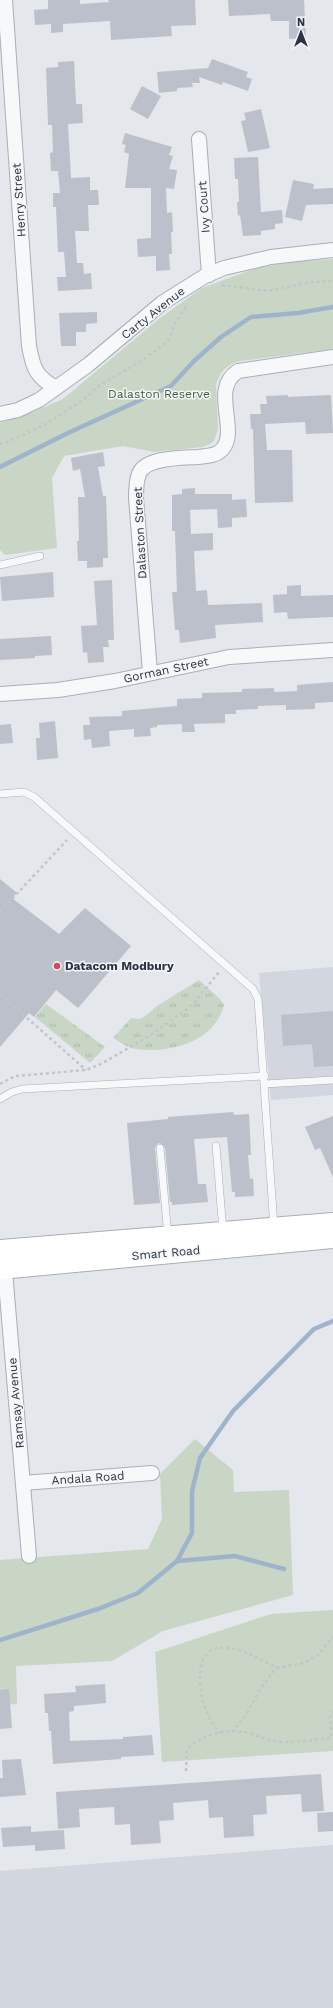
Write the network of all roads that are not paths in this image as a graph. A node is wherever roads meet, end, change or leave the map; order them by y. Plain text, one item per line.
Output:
1 (5, 0) edge
2 (199, 139) dead end
3 (333, 250) edge
4 (208, 275) junction
5 (333, 357) edge
6 (56, 388) junction
7 (0, 414) edge
8 (40, 556) dead end
9 (0, 565) edge
10 (333, 650) edge
11 (150, 672) junction
12 (0, 694) edge
13 (0, 794) edge
14 (265, 1076) junction
15 (333, 1080) edge
16 (265, 1084) junction
17 (0, 1099) edge
18 (216, 1146) dead end
19 (160, 1148) dead end
20 (333, 1223) edge
21 (223, 1231) junction
22 (274, 1235) junction
23 (168, 1236) junction
24 (333, 1238) edge
25 (2, 1259) edge
26 (152, 1473) dead end
27 (23, 1483) junction
28 (29, 1556) dead end

1 - 6 street, Henry Street
2 - 4 street, Ivy Court
3 - 4 street, Carty Avenue
4 - 6 street, Carty Avenue
5 - 11 street, Dalaston Street
6 - 7 street, Carty Avenue
8 - 9 lane
10 - 11 street, Gorman Street
11 - 12 street, Gorman Street
13 - 14 lane
14 - 16 lane
14 - 17 lane
15 - 16 lane
16 - 22 lane
18 - 21 lane
19 - 23 lane
20 - 22 main road, Smart Road
21 - 22 main road, Smart Road
21 - 23 main road, Smart Road
22 - 24 main road, Smart Road
22 - 25 main road, Smart Road
23 - 25 main road, Smart Road
25 - 27 street, Ramsay Avenue
26 - 27 street, Andala Road
27 - 28 street, Ramsay Avenue

